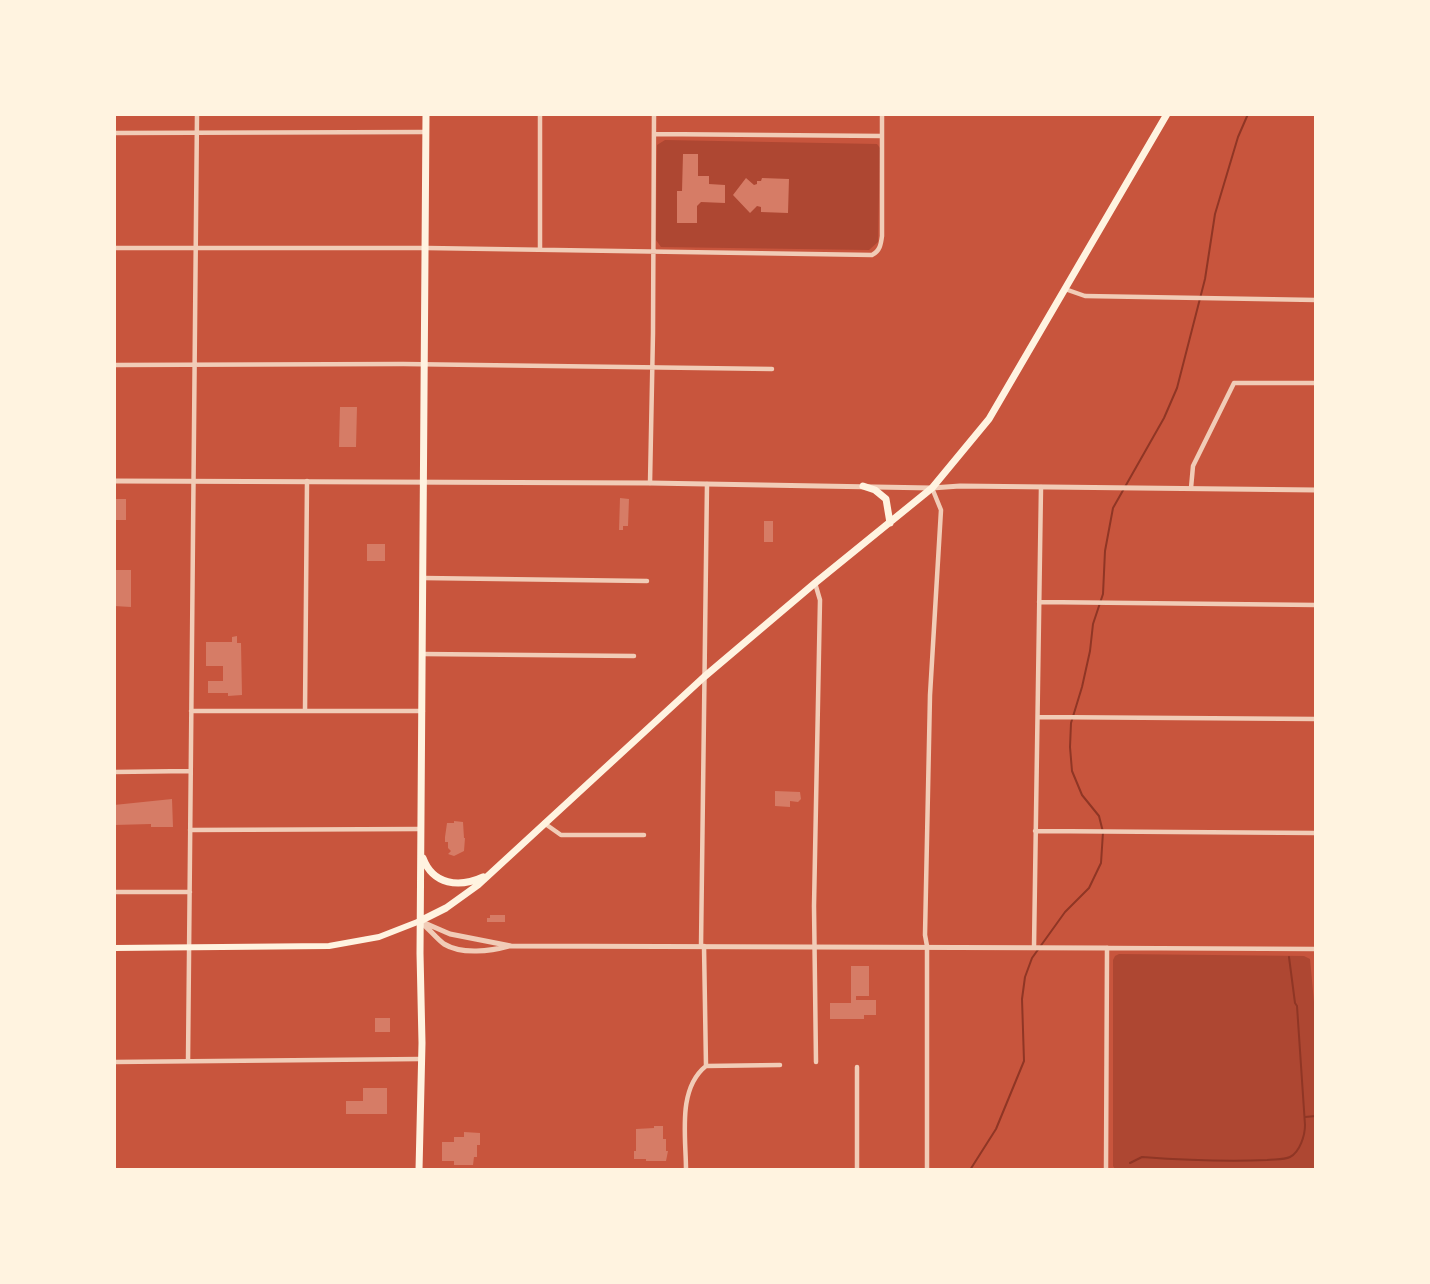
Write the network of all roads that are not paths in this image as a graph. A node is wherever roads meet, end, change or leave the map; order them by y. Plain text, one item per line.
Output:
1 (197, 114) edge
2 (426, 114) edge
3 (540, 114) edge
4 (654, 114) edge
5 (882, 114) edge
6 (1167, 114) edge
7 (426, 132) junction
8 (114, 133) edge
9 (196, 133) junction
10 (654, 134) junction
11 (882, 136) junction
12 (114, 248) edge
13 (196, 248) junction
14 (427, 248) junction
15 (540, 250) junction
16 (653, 252) junction
17 (1065, 289) junction
18 (1316, 300) edge
19 (194, 364) junction
20 (114, 365) edge
21 (425, 365) junction
22 (653, 368) junction
23 (772, 369) dead end
24 (1316, 384) edge
25 (193, 481) junction
26 (307, 481) junction
27 (423, 481) junction
28 (114, 482) edge
29 (650, 483) junction
30 (706, 484) junction
31 (863, 486) junction
32 (1041, 487) junction
33 (932, 488) junction
34 (1191, 488) junction
35 (1316, 490) edge
36 (890, 523) junction
37 (423, 578) junction
38 (647, 581) dead end
39 (814, 583) junction
40 (1039, 602) junction
41 (1316, 605) edge
42 (423, 654) junction
43 (634, 656) dead end
44 (704, 677) junction
45 (191, 711) junction
46 (306, 711) junction
47 (423, 711) junction
48 (1038, 717) junction
49 (1316, 719) edge
50 (190, 771) junction
51 (114, 772) edge
52 (544, 823) junction
53 (421, 829) junction
54 (190, 830) junction
55 (1035, 831) junction
56 (1316, 833) edge
57 (644, 835) dead end
58 (421, 851) junction
59 (491, 874) junction
60 (114, 892) edge
61 (190, 892) junction
62 (420, 921) junction
63 (511, 946) junction
64 (702, 946) junction
65 (815, 946) junction
66 (927, 946) junction
67 (1034, 947) junction
68 (114, 948) edge
69 (190, 948) junction
70 (1107, 948) junction
71 (1316, 950) edge
72 (422, 1059) junction
73 (188, 1061) junction
74 (114, 1062) edge
75 (816, 1062) dead end
76 (780, 1065) dead end
77 (706, 1066) junction
78 (857, 1067) dead end
79 (419, 1170) edge
80 (686, 1170) edge
81 (857, 1170) edge
82 (927, 1170) edge
83 (1106, 1170) edge

1 - 9 street
2 - 7 main road
3 - 15 street
4 - 10 street
5 - 11 street
6 - 17 main road
7 - 9 street
7 - 14 main road
8 - 9 street
9 - 13 street
10 - 11 street
10 - 16 street
11 - 16 street
12 - 13 street
13 - 14 street
13 - 19 street
14 - 15 street
14 - 21 main road
15 - 16 street
16 - 22 street
17 - 18 street
17 - 33 main road
19 - 20 street
19 - 21 street
19 - 25 street
21 - 22 street
21 - 27 main road
22 - 23 street
22 - 29 street
24 - 34 street
25 - 26 street
25 - 28 street
25 - 45 street
26 - 27 street
26 - 46 street
27 - 29 street
27 - 37 main road
29 - 30 street
30 - 31 street
30 - 44 street
31 - 33 street
31 - 36 main road
32 - 33 street
32 - 34 street
32 - 40 street
33 - 36 main road
33 - 66 street
34 - 35 street
36 - 39 main road
37 - 38 street
37 - 42 main road
39 - 44 main road
39 - 65 street
40 - 41 street
40 - 48 street
42 - 43 street
42 - 47 main road
44 - 52 main road
44 - 64 street
45 - 46 street
45 - 50 street
46 - 47 street
47 - 53 main road
48 - 49 street
48 - 55 street
50 - 51 street
50 - 54 street
52 - 57 street
52 - 59 main road
53 - 54 street
53 - 58 main road
54 - 61 street
55 - 56 street
55 - 67 street
58 - 59 main road
58 - 62 main road
59 - 62 main road
60 - 61 street
61 - 69 street
62 - 63 street
62 - 63 street
62 - 69 main road
62 - 72 main road
63 - 64 street
64 - 65 street
64 - 77 street
65 - 66 street
65 - 75 street
66 - 67 street
66 - 82 street
67 - 70 street
68 - 69 main road
69 - 73 street
70 - 71 street
70 - 83 street
72 - 73 street
72 - 79 main road
73 - 74 street
76 - 77 street
77 - 80 street
78 - 81 street

